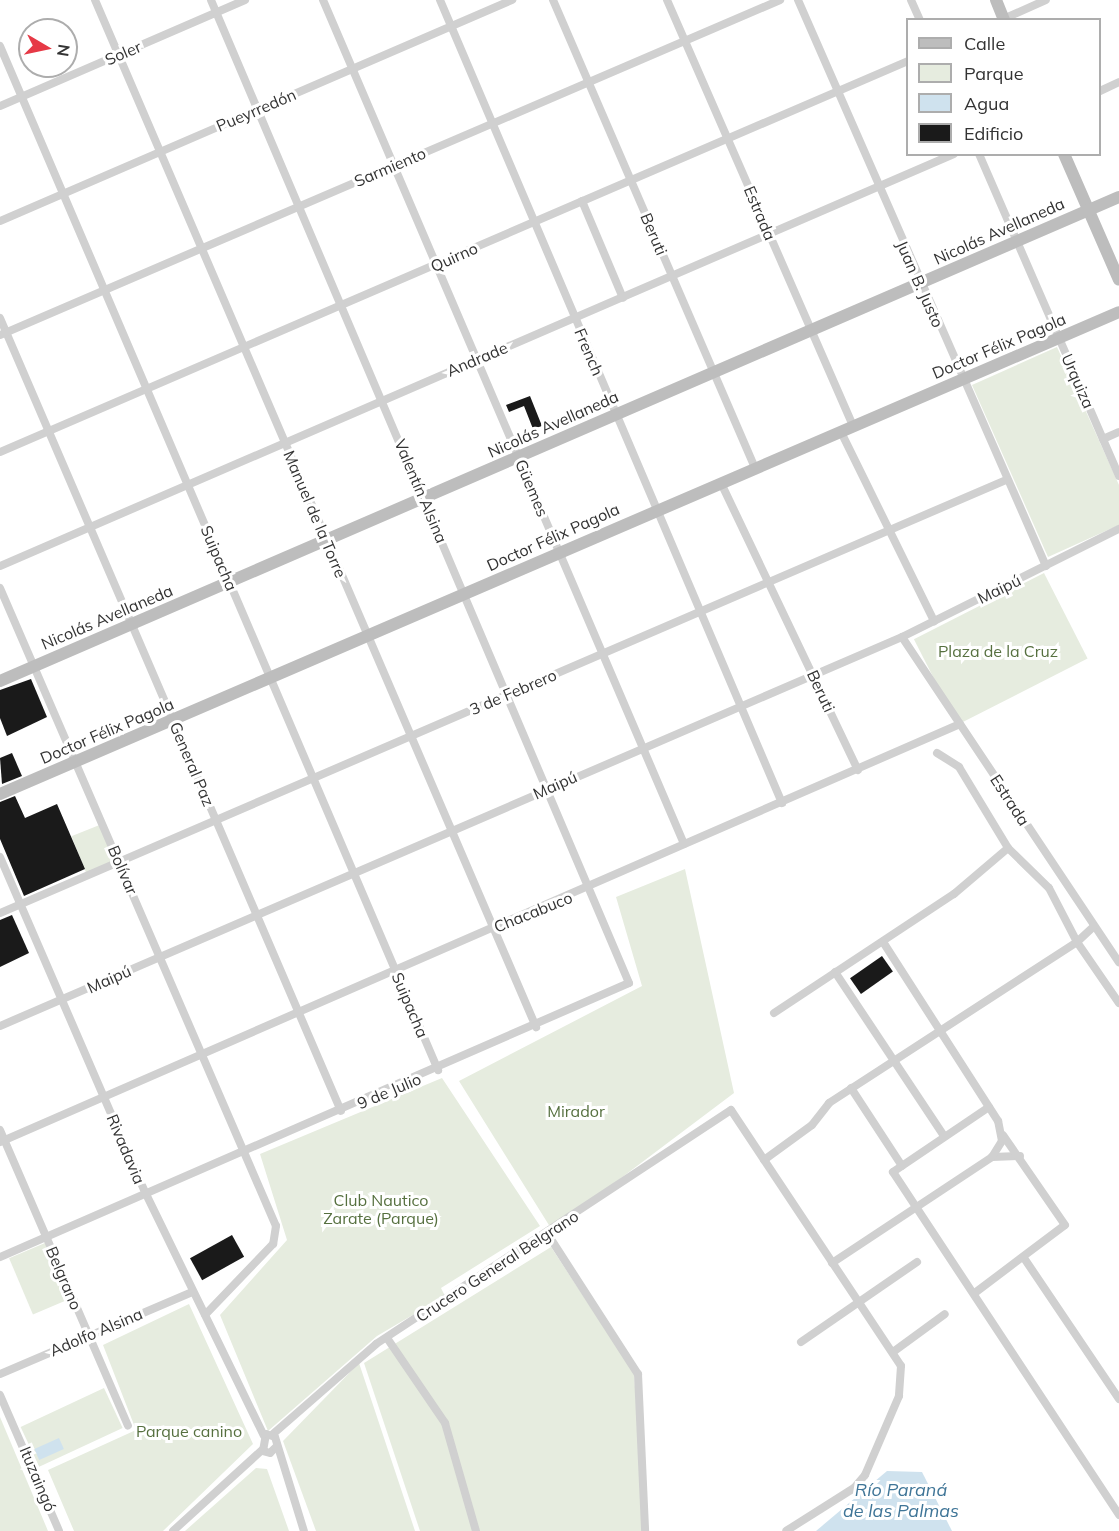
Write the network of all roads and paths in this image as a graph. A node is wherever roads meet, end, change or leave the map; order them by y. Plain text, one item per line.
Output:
1 (95, 0) edge
2 (211, 0) edge
3 (245, 0) edge
4 (323, 0) edge
5 (440, 0) edge
6 (512, 0) edge
7 (554, 0) edge
8 (667, 0) edge
9 (780, 0) edge
10 (798, 0) edge
11 (911, 0) edge
12 (996, 0) edge
13 (1046, 0) edge
14 (216, 12) junction
15 (919, 18) edge
16 (1003, 18) edge
17 (1005, 18) edge
18 (451, 27) junction
19 (685, 40) junction
20 (0, 46) edge
21 (118, 55) junction
22 (906, 62) edge
23 (353, 68) junction
24 (590, 82) junction
25 (1119, 82) edge
26 (837, 91) junction
27 (1101, 91) edge
28 (21, 96) junction
29 (0, 106) edge
30 (256, 110) junction
31 (493, 123) junction
32 (728, 137) junction
33 (160, 152) junction
34 (950, 156) edge
35 (980, 156) edge
36 (1065, 156) edge
37 (395, 165) junction
38 (631, 180) junction
39 (880, 188) junction
40 (63, 194) junction
41 (1119, 197) edge
42 (582, 201) junction
43 (298, 207) junction
44 (1088, 210) junction
45 (0, 222) edge
46 (533, 222) junction
47 (770, 235) junction
48 (1016, 241) junction
49 (201, 248) junction
50 (437, 265) junction
51 (672, 277) junction
52 (1119, 280) edge
53 (919, 284) junction
54 (104, 290) junction
55 (623, 298) junction
56 (341, 305) junction
57 (1119, 312) edge
58 (0, 318) edge
59 (574, 318) junction
60 (812, 330) junction
61 (3, 333) edge
62 (1059, 338) junction
63 (244, 348) junction
64 (476, 359) junction
65 (712, 372) junction
66 (963, 379) junction
67 (145, 389) junction
68 (382, 400) junction
69 (615, 415) junction
70 (853, 426) junction
71 (49, 431) junction
72 (841, 432) junction
73 (1119, 432) edge
74 (1103, 439) junction
75 (285, 442) junction
76 (0, 452) edge
77 (519, 457) junction
78 (756, 468) junction
79 (1119, 476) edge
80 (1006, 480) junction
81 (721, 483) junction
82 (187, 485) junction
83 (424, 498) junction
84 (657, 510) junction
85 (90, 526) junction
86 (1119, 529) edge
87 (890, 530) junction
88 (327, 540) junction
89 (559, 552) junction
90 (0, 566) edge
91 (1046, 566) junction
92 (229, 582) junction
93 (768, 582) junction
94 (0, 588) edge
95 (465, 593) junction
96 (700, 612) junction
97 (934, 621) junction
98 (131, 624) junction
99 (368, 636) junction
100 (902, 637) junction
101 (603, 653) junction
102 (35, 666) junction
103 (814, 675) junction
104 (270, 678) junction
105 (0, 681) edge
106 (508, 694) junction
107 (740, 705) junction
108 (173, 720) junction
109 (960, 724) junction
110 (411, 736) junction
111 (642, 746) junction
112 (938, 753) dead end
113 (77, 762) junction
114 (858, 770) junction
115 (313, 778) junction
116 (548, 788) junction
117 (0, 794) edge
118 (782, 803) junction
119 (216, 820) junction
120 (451, 830) junction
121 (684, 844) junction
122 (1008, 848) junction
123 (0, 857) edge
124 (119, 861) junction
125 (353, 872) junction
126 (591, 888) junction
127 (21, 903) junction
128 (0, 913) edge
129 (257, 915) junction
130 (1094, 926) junction
131 (493, 928) junction
132 (883, 942) junction
133 (1077, 942) junction
134 (160, 956) junction
135 (1119, 962) edge
136 (396, 971) junction
137 (835, 972) junction
138 (629, 983) joint
139 (62, 999) junction
140 (1119, 1003) edge
141 (299, 1013) junction
142 (774, 1013) dead end
143 (0, 1026) edge
144 (536, 1027) junction
145 (940, 1030) junction
146 (202, 1054) junction
147 (892, 1061) junction
148 (438, 1070) junction
149 (851, 1088) junction
150 (104, 1098) junction
151 (989, 1107) junction
152 (341, 1111) junction
153 (0, 1130) edge
154 (1003, 1135) junction
155 (944, 1136) junction
156 (2, 1142) edge
157 (244, 1152) junction
158 (1020, 1156) junction
159 (992, 1157) junction
160 (764, 1160) junction
161 (902, 1166) junction
162 (146, 1194) junction
163 (916, 1208) junction
164 (548, 1233) junction
165 (46, 1237) junction
166 (0, 1257) edge
167 (1024, 1258) junction
168 (917, 1262) dead end
169 (832, 1263) junction
170 (192, 1292) junction
171 (976, 1292) junction
172 (859, 1303) junction
173 (945, 1314) dead end
174 (205, 1315) junction
175 (87, 1334) junction
176 (387, 1338) junction
177 (801, 1342) dead end
178 (893, 1352) junction
179 (0, 1374) edge
180 (0, 1395) edge
181 (1119, 1399) edge
182 (128, 1426) dead end
183 (269, 1435) junction
184 (276, 1447) junction
185 (265, 1452) junction
186 (1119, 1515) edge
187 (59, 1531) edge
188 (172, 1531) edge
189 (299, 1531) edge
190 (304, 1531) edge
191 (476, 1531) edge
192 (645, 1531) edge
193 (786, 1531) edge

1 - 21 street, Manuel de la Torre
2 - 14 street, Valentín Alsina
3 - 14 street, Soler
4 - 23 street, Güemes
5 - 18 street, French
6 - 18 street, Pueyrredón
7 - 24 street, Beruti
8 - 19 street, Estrada
9 - 19 street, Sarmiento
10 - 26 street, Juan B. Justo
11 - 15 street
12 - 16 street
13 - 17 street
14 - 21 street, Soler
14 - 30 street, Valentín Alsina
18 - 23 street, Pueyrredón
18 - 31 street, French
19 - 24 street, Sarmiento
19 - 32 street, Estrada
20 - 28 street, Suipacha
21 - 28 street, Soler
21 - 33 street, Manuel de la Torre
22 - 26 street, Quirno
23 - 30 street, Pueyrredón
23 - 37 street, Güemes
24 - 31 street, Sarmiento
24 - 38 street, Beruti
25 - 27 street
26 - 32 street, Quirno
26 - 39 street, Juan B. Justo
28 - 29 street, Soler
28 - 40 street, Suipacha
30 - 33 street, Pueyrredón
30 - 43 street, Valentín Alsina
31 - 37 street, Sarmiento
31 - 46 street, French
32 - 38 street, Quirno
32 - 47 street, Estrada
33 - 40 street, Pueyrredón
33 - 49 street, Manuel de la Torre
34 - 39 street, Andrade
35 - 48 street, Urquiza
36 - 44 street
37 - 43 street, Sarmiento
37 - 50 street, Güemes
38 - 42 street, Quirno
38 - 51 street, Beruti
39 - 47 street, Andrade
39 - 53 street, Juan B. Justo
40 - 45 street, Pueyrredón
40 - 54 street, Suipacha
41 - 44 street, Nicolás Avellaneda
42 - 46 street, Quirno
42 - 55 street
43 - 49 street, Sarmiento
43 - 56 street, Valentín Alsina
44 - 48 street, Nicolás Avellaneda
44 - 52 street
46 - 50 street, Quirno
46 - 59 street, French
47 - 51 street, Andrade
47 - 60 street, Estrada
48 - 53 street, Nicolás Avellaneda
48 - 62 street, Urquiza
49 - 54 street, Sarmiento
49 - 63 street, Manuel de la Torre
50 - 56 street, Quirno
50 - 64 street, Güemes
51 - 55 street, Andrade
51 - 65 street, Beruti
53 - 60 street, Nicolás Avellaneda
53 - 66 street, Juan B. Justo
54 - 61 street, Sarmiento
54 - 67 street, Suipacha
55 - 59 street, Andrade
56 - 63 street, Quirno
56 - 68 street, Valentín Alsina
57 - 62 street, Doctor Félix Pagola
58 - 61 street, General Paz
59 - 64 street, Andrade
59 - 69 street, French
60 - 65 street, Nicolás Avellaneda
60 - 70 street, Estrada
61 - 71 street, General Paz
62 - 66 street, Doctor Félix Pagola
62 - 74 street, Urquiza
63 - 67 street, Quirno
63 - 75 street, Manuel de la Torre
64 - 68 street, Andrade
64 - 77 street, Güemes
65 - 69 street, Nicolás Avellaneda
65 - 78 street, Beruti
66 - 70 street, Doctor Félix Pagola
66 - 80 street, Juan B. Justo
67 - 71 street, Quirno
67 - 82 street, Suipacha
68 - 75 street, Andrade
68 - 83 street, Valentín Alsina
69 - 77 street, Nicolás Avellaneda
69 - 84 street, French
70 - 72 street, Doctor Félix Pagola
71 - 76 street, Quirno
71 - 85 street, General Paz
72 - 78 street, Doctor Félix Pagola
72 - 87 street
73 - 74 street
74 - 79 street, Urquiza
75 - 82 street, Andrade
75 - 88 street, Manuel de la Torre
77 - 83 street, Nicolás Avellaneda
77 - 89 street, Güemes
78 - 81 street, Doctor Félix Pagola
80 - 87 street, 3 de Febrero
80 - 91 street, Juan B. Justo
81 - 84 street, Doctor Félix Pagola
81 - 93 street, Beruti
82 - 85 street, Andrade
82 - 92 street, Suipacha
83 - 88 street, Nicolás Avellaneda
83 - 95 street, Valentín Alsina
84 - 89 street, Doctor Félix Pagola
84 - 96 street, French
85 - 90 street, Andrade
85 - 98 street, General Paz
86 - 91 street
87 - 93 street, 3 de Febrero
87 - 97 street
88 - 92 street, Nicolás Avellaneda
88 - 99 street, Manuel de la Torre
89 - 95 street, Doctor Félix Pagola
89 - 101 street, Güemes
91 - 97 street, Maipú
92 - 98 street, Nicolás Avellaneda
92 - 104 street, Suipacha
93 - 96 street, 3 de Febrero
93 - 103 street, Beruti
94 - 102 street, Bolívar
95 - 99 street, Doctor Félix Pagola
95 - 106 street, Valentín Alsina
96 - 101 street, 3 de Febrero
96 - 107 street, French
97 - 100 street, Maipú
98 - 102 street, Nicolás Avellaneda
98 - 108 street, General Paz
99 - 104 street, Doctor Félix Pagola
99 - 110 street, Manuel de la Torre
100 - 103 street, Maipú
100 - 109 street, Estrada
101 - 106 street, 3 de Febrero
101 - 111 street, Güemes
102 - 105 street, Nicolás Avellaneda
102 - 113 street, Bolívar
103 - 107 street, Maipú
103 - 114 street, Beruti
104 - 108 street, Doctor Félix Pagola
104 - 115 street, Suipacha
106 - 110 street, 3 de Febrero
106 - 116 street, Valentín Alsina
107 - 111 street, Maipú
107 - 118 street, French
108 - 113 street, Doctor Félix Pagola
108 - 119 street, General Paz
109 - 114 street, Chacabuco
109 - 130 street, Estrada
110 - 115 street, 3 de Febrero
110 - 120 street, Manuel de la Torre
111 - 116 street, Maipú
111 - 121 street, Güemes
112 - 122 street
113 - 117 street, Doctor Félix Pagola
113 - 124 street, Bolívar
114 - 118 street, Chacabuco
115 - 119 street, 3 de Febrero
115 - 125 street, Suipacha
116 - 120 street, Maipú
116 - 126 street, Valentín Alsina
118 - 121 street, Chacabuco
119 - 124 street, 3 de Febrero
119 - 129 street, General Paz
120 - 125 street, Maipú
120 - 131 street, Manuel de la Torre
121 - 126 street, Chacabuco
122 - 132 street
122 - 133 street
123 - 127 street, Rivadavia
124 - 127 street, 3 de Febrero
124 - 134 street, Bolívar
125 - 129 street, Maipú
125 - 136 street, Suipacha
126 - 131 street, Chacabuco
126 - 138 street, Valentín Alsina
127 - 128 street, 3 de Febrero
127 - 139 street, Rivadavia
129 - 134 street, Maipú
129 - 141 street, General Paz
130 - 133 street
130 - 135 street, Estrada
131 - 136 street, Chacabuco
131 - 144 street, Manuel de la Torre
132 - 137 street
132 - 145 street
133 - 140 street
133 - 145 street
134 - 139 street, Maipú
134 - 146 street, Bolívar
136 - 141 street, Chacabuco
136 - 148 street, Suipacha
137 - 142 street
137 - 147 street
138 - 144 street, 9 de Julio
139 - 143 street, Maipú
139 - 150 street, Rivadavia
141 - 146 street, Chacabuco
141 - 152 street, General Paz
144 - 148 street, 9 de Julio
145 - 147 street
145 - 151 street
146 - 150 street, Chacabuco
146 - 157 street, Bolívar
147 - 149 street
147 - 155 street
148 - 152 street, 9 de Julio
149 - 160 street
149 - 161 street
150 - 156 street, Chacabuco
150 - 162 street, Rivadavia
151 - 154 street
151 - 155 street
152 - 157 street, 9 de Julio
153 - 156 street, Belgrano
154 - 158 street
154 - 159 street
155 - 161 street
156 - 165 street, Belgrano
157 - 162 street, 9 de Julio
157 - 174 street, Bolívar
158 - 159 street
158 - 167 street
159 - 163 street
160 - 164 street, Crucero General Belgrano
160 - 169 street
161 - 163 street
162 - 165 street, 9 de Julio
162 - 170 street, Rivadavia
163 - 169 street
163 - 171 street
164 - 176 street, Crucero General Belgrano
164 - 192 street
165 - 166 street, 9 de Julio
165 - 175 street, Belgrano
167 - 171 street
167 - 181 street
168 - 172 street
169 - 172 street
170 - 174 street, Rivadavia
170 - 175 street, Adolfo Alsina
171 - 186 street
172 - 177 street
172 - 178 street
173 - 178 street
174 - 183 street, Rivadavia
175 - 179 street, Adolfo Alsina
175 - 182 street, Belgrano
176 - 183 street, Crucero General Belgrano
176 - 191 street
178 - 193 street
180 - 187 street, Ituzaingó
183 - 184 street, Rivadavia
183 - 185 street
184 - 185 street
184 - 190 street, Rivadavia
185 - 188 street
185 - 189 street

